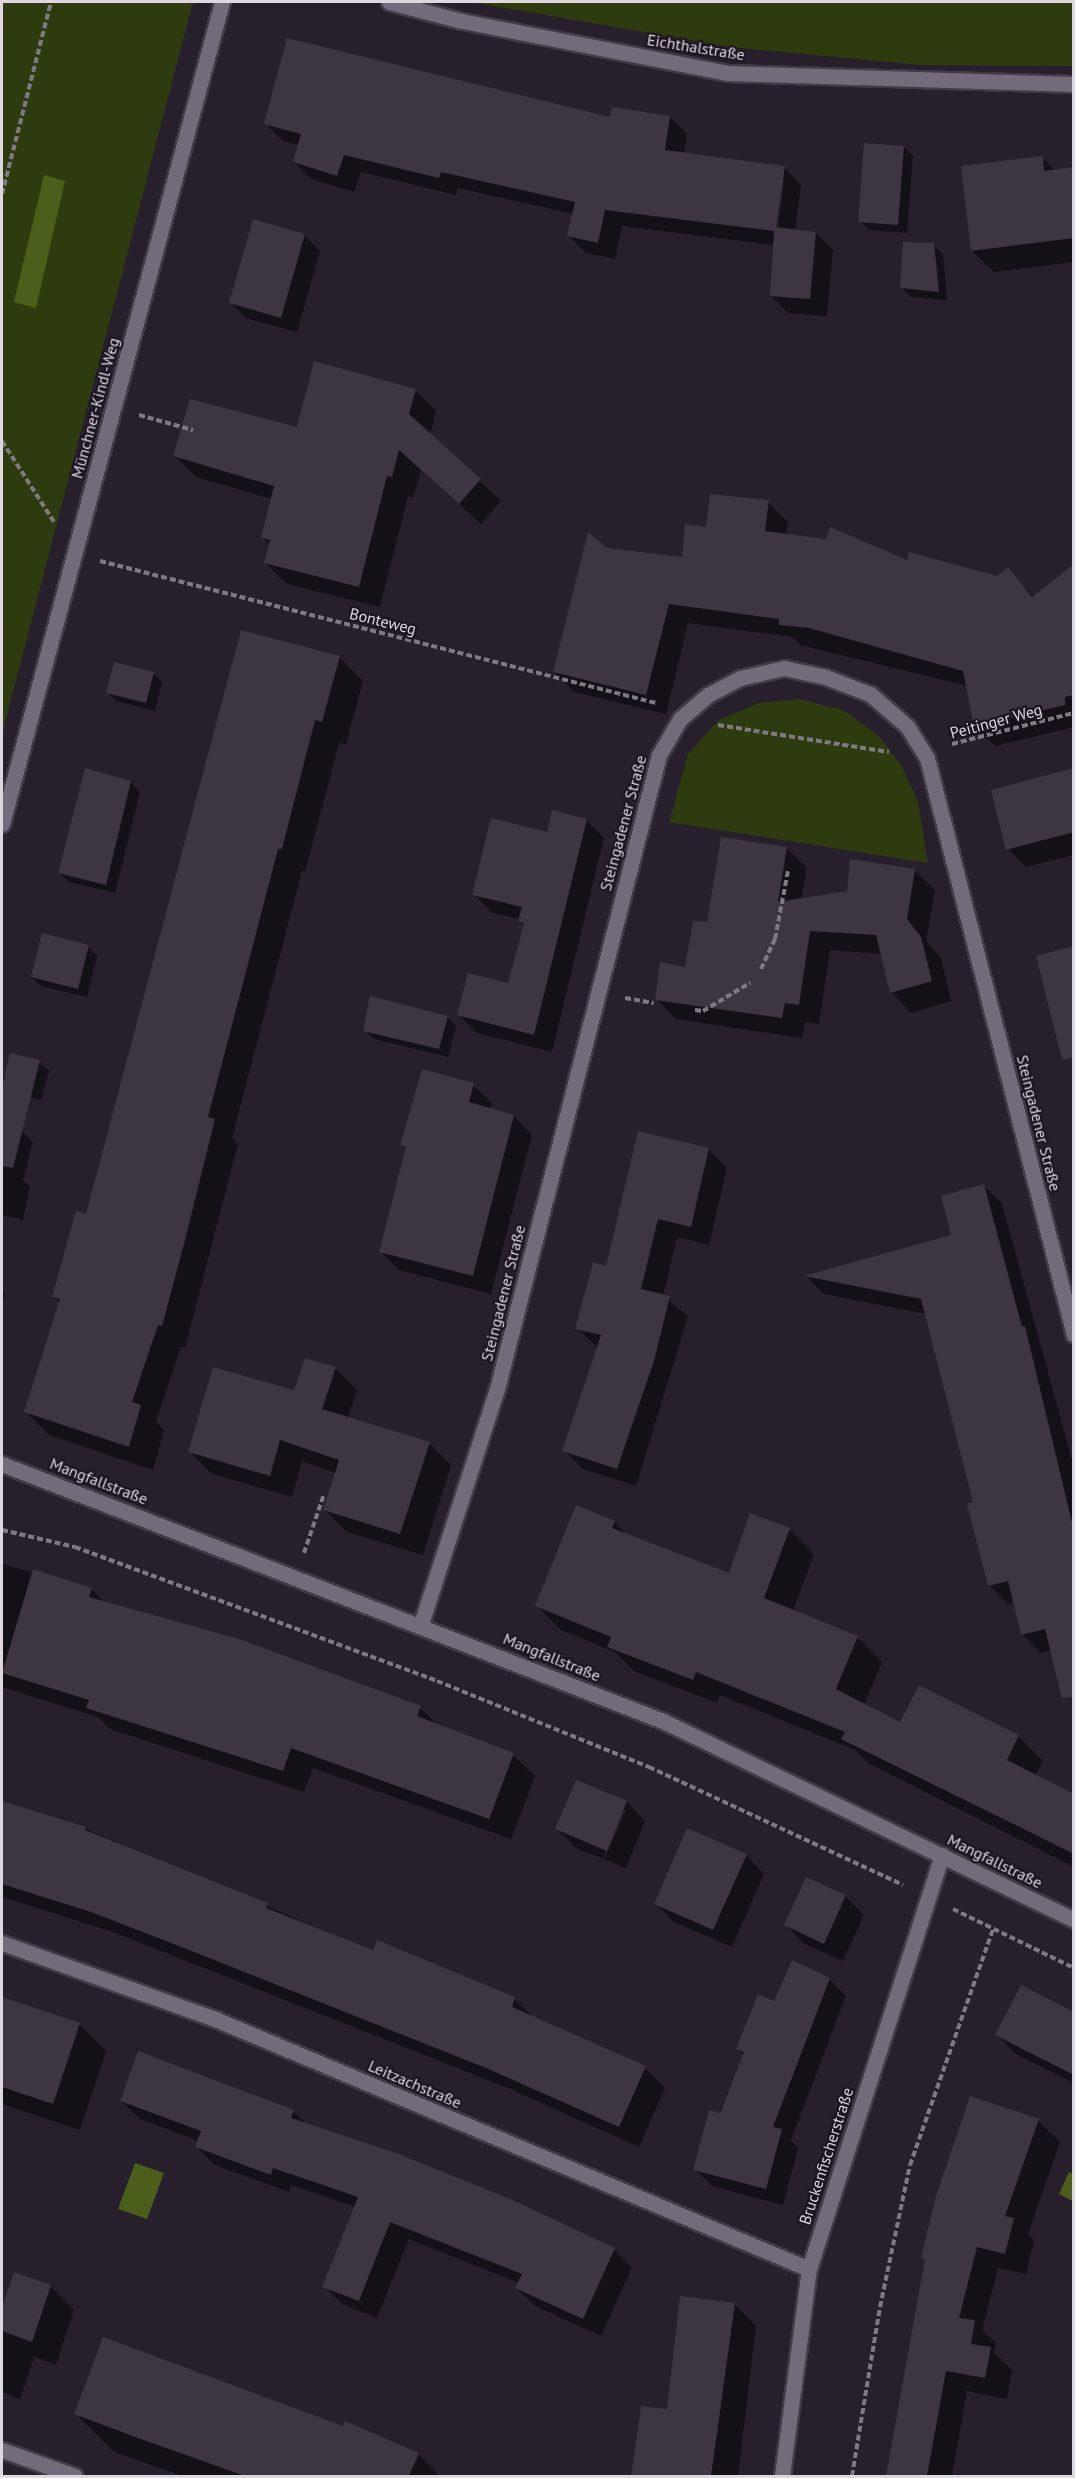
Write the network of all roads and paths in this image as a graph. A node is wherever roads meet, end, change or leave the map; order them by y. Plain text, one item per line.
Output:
1 (51, 2) edge
2 (222, 2) edge
3 (389, 2) edge
4 (1074, 84) edge
5 (2, 194) edge
6 (114, 407) junction
7 (193, 430) dead end
8 (2, 441) edge
9 (75, 555) junction
10 (1074, 713) edge
11 (680, 719) junction
12 (927, 758) junction
13 (2, 824) edge
14 (788, 871) dead end
15 (761, 969) dead end
16 (750, 983) dead end
17 (695, 1010) dead end
18 (1074, 1335) edge
19 (2, 1464) edge
20 (324, 1494) dead end
21 (2, 1530) edge
22 (296, 1576) junction
23 (421, 1624) junction
24 (942, 1855) junction
25 (927, 1896) junction
26 (1074, 1920) edge
27 (993, 1929) junction
28 (2, 1943) edge
29 (1074, 1968) edge
30 (809, 2269) junction
31 (2, 2451) edge
32 (75, 2476) edge
33 (782, 2476) edge
34 (852, 2476) edge

1 - 5 path
2 - 6 street, Münchner-Kindl-Weg
3 - 4 street, Eichthalstraße
6 - 7 path
6 - 9 street, Münchner-Kindl-Weg
8 - 9 path
9 - 11 path, Bonteweg
9 - 13 street, Münchner-Kindl-Weg
10 - 12 path, Peitinger Weg
11 - 12 path
11 - 12 street, Steingadener Straße
11 - 23 street, Steingadener Straße
12 - 18 street, Steingadener Straße
14 - 15 path
16 - 17 path
19 - 22 street, Mangfallstraße
20 - 22 path
21 - 25 path
22 - 23 street, Mangfallstraße
23 - 24 street, Mangfallstraße
24 - 25 street, Bruckenfischerstraße
24 - 26 street, Mangfallstraße
25 - 27 path
25 - 30 street, Bruckenfischerstraße
27 - 29 path
27 - 34 path
28 - 30 street, Leitzachstraße
30 - 33 street, Bruckenfischerstraße
31 - 32 street

